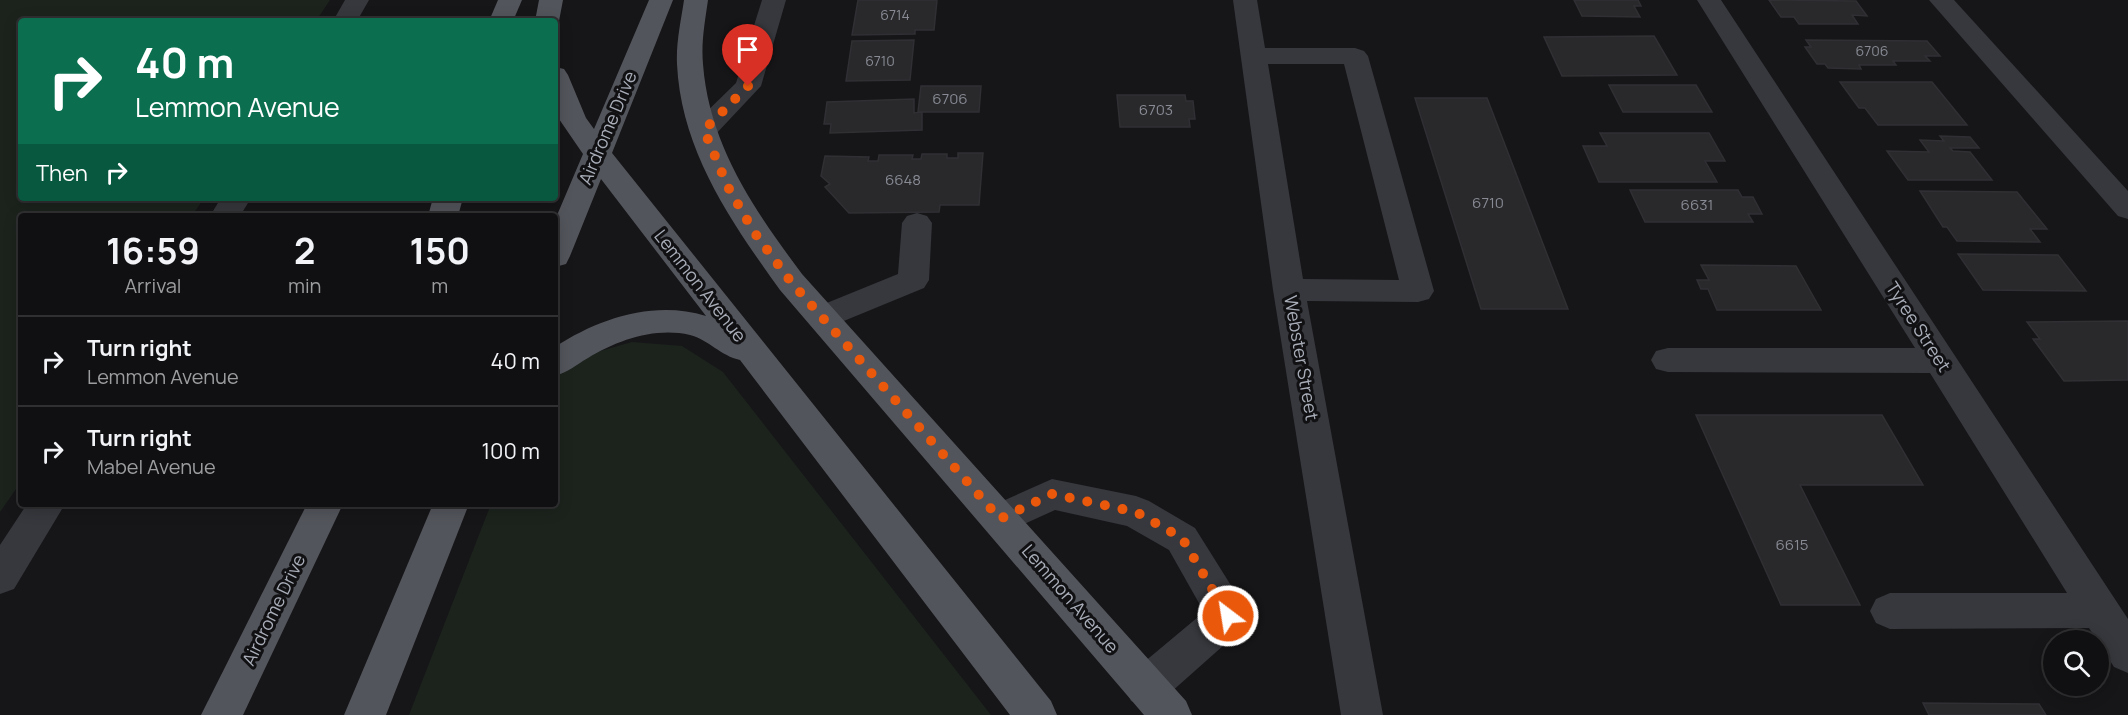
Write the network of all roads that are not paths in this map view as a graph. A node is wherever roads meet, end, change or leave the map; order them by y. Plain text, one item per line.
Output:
1 (357, 0) edge
2 (510, 0) edge
3 (550, 0) edge
4 (661, 0) edge
5 (696, 0) edge
6 (774, 0) edge
7 (1245, 0) edge
8 (1709, 0) edge
9 (1941, 0) edge
10 (347, 18) edge
11 (502, 18) edge
12 (547, 18) edge
13 (1255, 56) junction
14 (558, 82) edge
15 (704, 130) junction
16 (598, 155) junction
17 (2128, 209) edge
18 (917, 223) dead end
19 (558, 249) edge
20 (1289, 290) junction
21 (823, 317) junction
22 (1668, 360) dead end
23 (558, 361) edge
24 (1940, 361) junction
25 (769, 374) junction
26 (45, 507) edge
27 (324, 507) edge
28 (450, 507) edge
29 (1000, 519) junction
30 (0, 577) edge
31 (2100, 610) junction
32 (1890, 611) dead end
33 (2128, 654) edge
34 (1159, 701) edge
35 (222, 715) edge
36 (365, 715) edge
37 (1036, 715) edge
38 (1362, 715) edge

1 - 10 street
2 - 11 main road
3 - 12 main road
4 - 16 main road, Airdrome Drive
5 - 15 main road, Lemmon Avenue
6 - 15 street
7 - 13 street, Webster Street
8 - 24 street, Tyree Street
9 - 17 street
13 - 20 street, Webster Street
13 - 20 street
14 - 16 main road, Lemmon Avenue
15 - 21 main road, Lemmon Avenue
16 - 19 main road, Airdrome Drive
16 - 25 main road, Lemmon Avenue
18 - 21 street
20 - 38 street, Webster Street
21 - 29 main road, Lemmon Avenue
22 - 24 street
23 - 25 main road
24 - 31 street, Tyree Street
25 - 37 main road, Lemmon Avenue
26 - 30 street
27 - 35 main road, Airdrome Drive
28 - 36 main road
29 - 34 main road, Lemmon Avenue
29 - 34 street
31 - 32 street
31 - 33 street, Tyree Street

